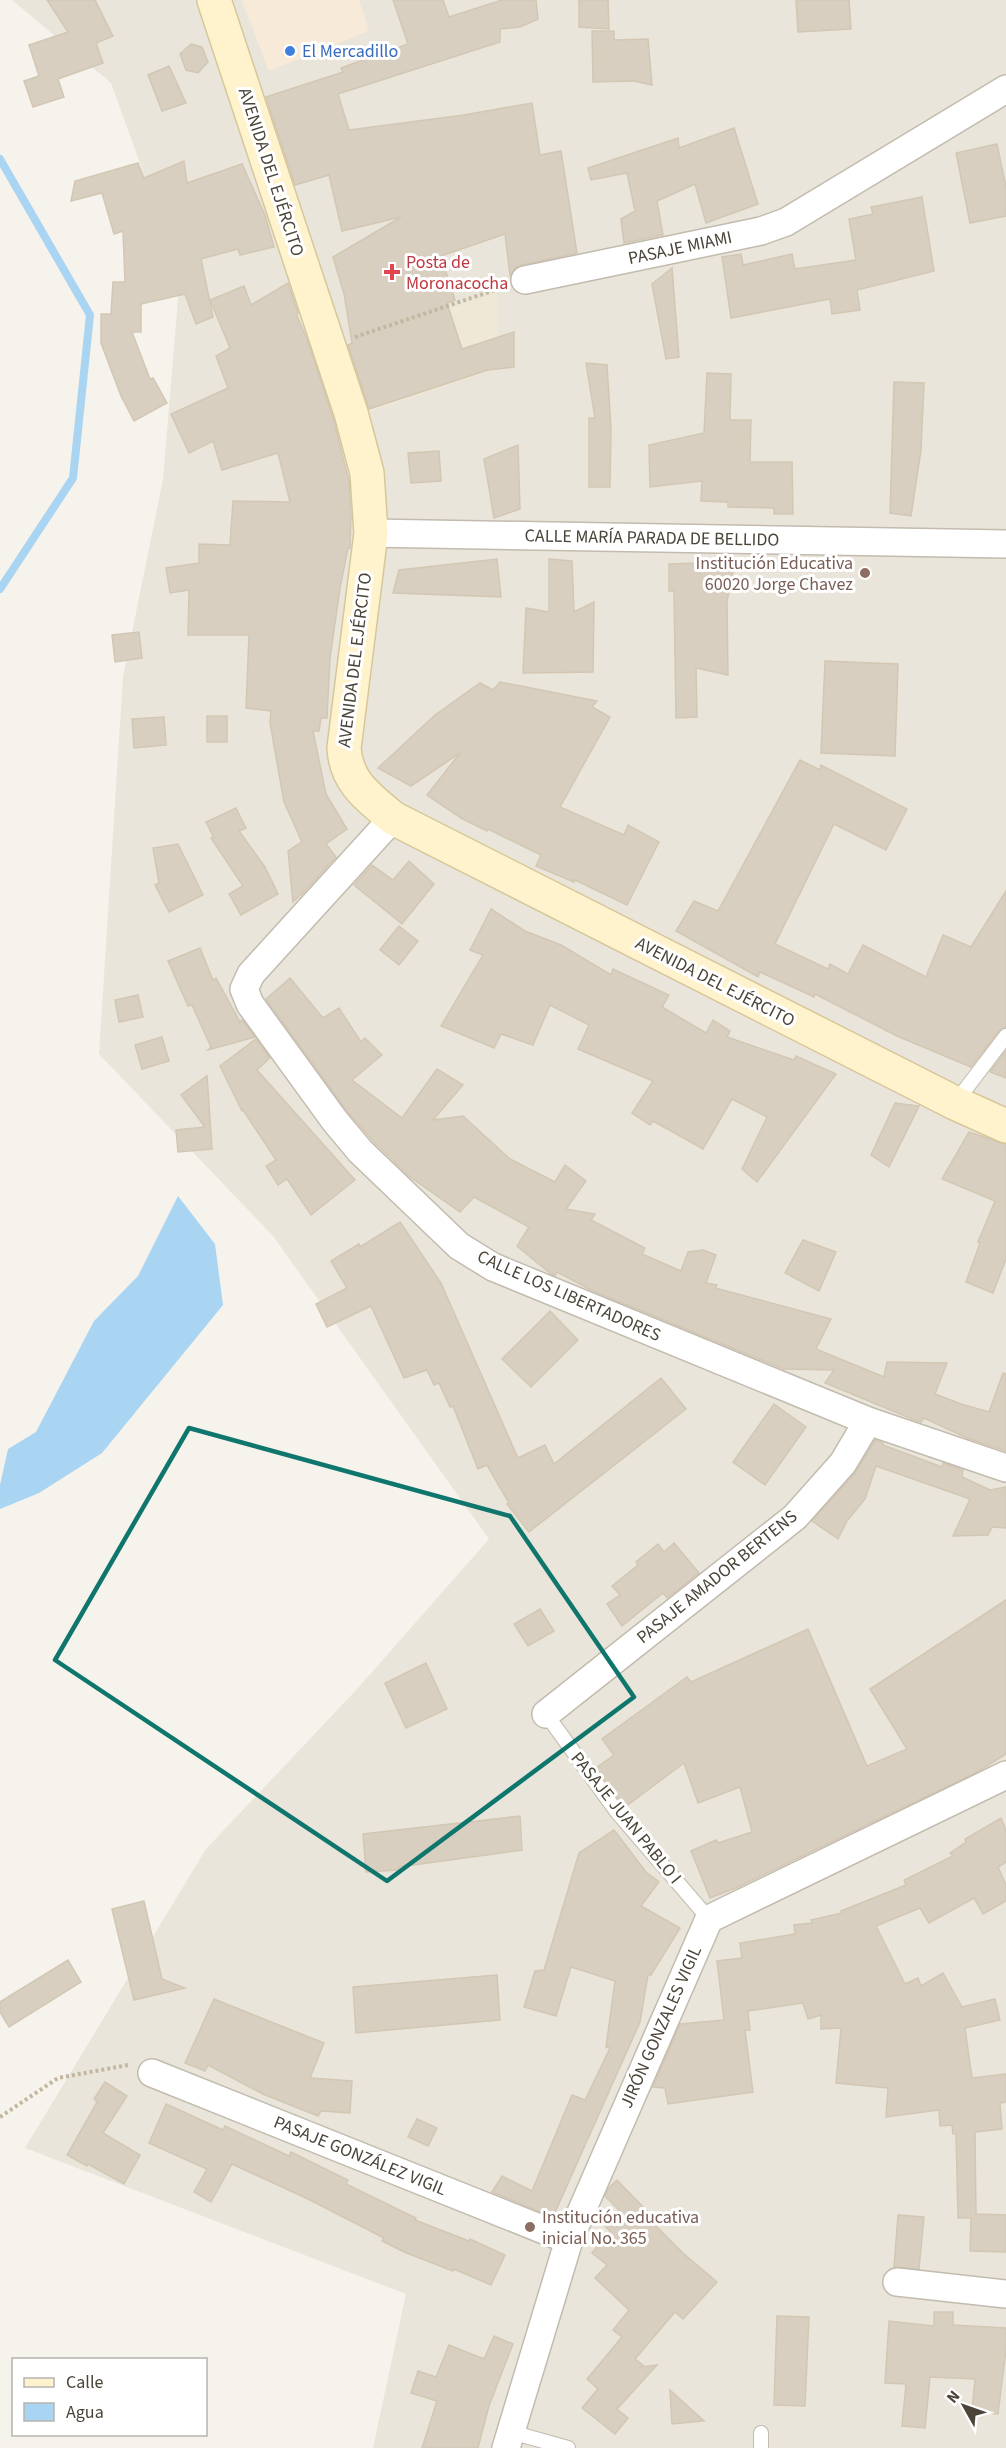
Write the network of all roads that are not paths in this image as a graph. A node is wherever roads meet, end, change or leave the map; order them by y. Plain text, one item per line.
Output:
1 (216, 0) edge
2 (1006, 89) edge
3 (525, 280) road end
4 (371, 533) junction
5 (1006, 544) edge
6 (393, 818) junction
7 (1006, 1036) edge
8 (955, 1103) junction
9 (1006, 1126) edge
10 (868, 1421) junction
11 (1006, 1468) edge
12 (546, 1714) joint
13 (1006, 1775) edge
14 (709, 1919) junction
15 (152, 2073) road end
16 (568, 2240) junction
17 (897, 2282) dead end
18 (1006, 2294) edge
19 (761, 2433) dead end
20 (508, 2440) edge
21 (568, 2448) edge
22 (761, 2448) edge

1 - 4 main road, AVENIDA DEL EJÉRCITO
2 - 3 street, PASAJE MIAMI
4 - 5 street, CALLE MARÍA PARADA DE BELLIDO
4 - 6 main road, AVENIDA DEL EJÉRCITO
6 - 8 main road, AVENIDA DEL EJÉRCITO
6 - 10 street, CALLE LOS LIBERTADORES
7 - 8 lane
8 - 9 main road, AVENIDA DEL EJÉRCITO
10 - 11 street, CALLE LOS LIBERTADORES
10 - 12 street, PASAJE AMADOR BERTENS
12 - 14 lane, PASAJE JUAN PABLO I
13 - 14 street
14 - 16 street, JIRÓN GONZALES VIGIL
15 - 16 street, PASAJE GONZÁLEZ VIGIL
16 - 20 street, JIRÓN GONZALES VIGIL
17 - 18 street
19 - 22 lane
20 - 21 lane

